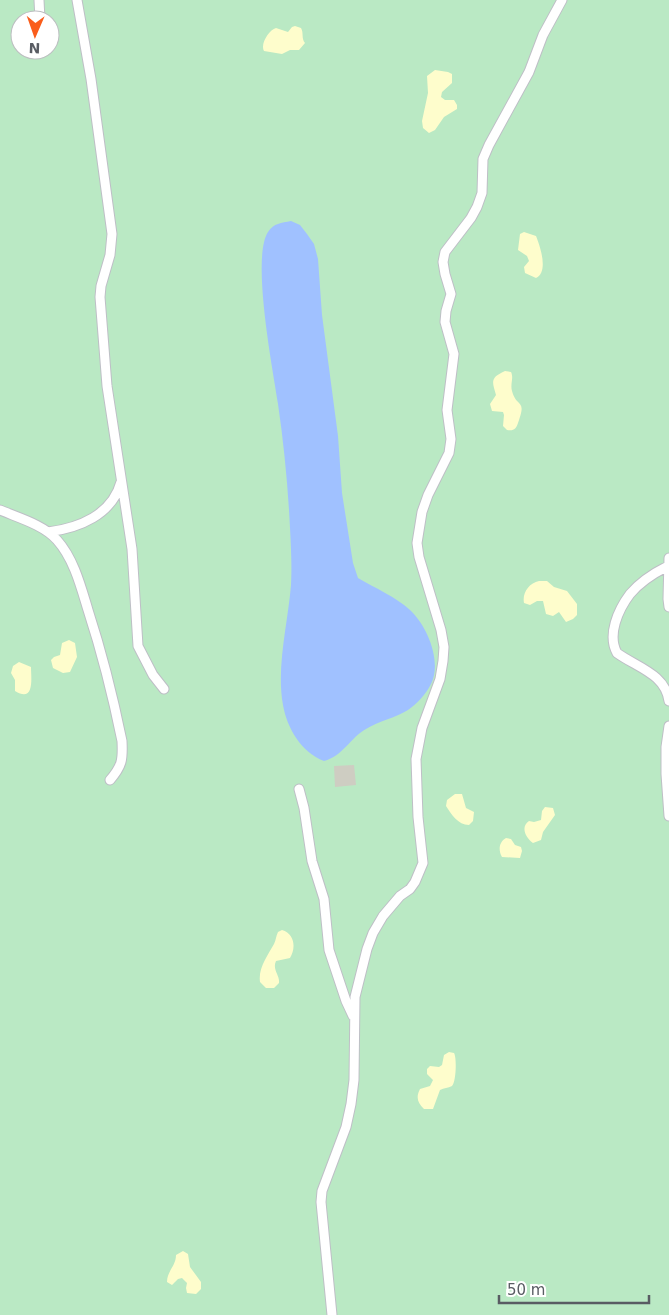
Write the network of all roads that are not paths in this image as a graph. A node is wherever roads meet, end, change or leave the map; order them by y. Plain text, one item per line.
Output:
1 (77, 0) edge
2 (562, 0) edge
3 (122, 477) junction
4 (0, 510) edge
5 (48, 532) junction
6 (668, 562) edge
7 (669, 607) edge
8 (164, 688) dead end
9 (669, 702) edge
10 (669, 726) edge
11 (110, 780) dead end
12 (298, 789) dead end
13 (669, 815) edge
14 (354, 1018) junction
15 (332, 1315) edge

1 - 3 lane
2 - 14 lane
3 - 5 lane
3 - 8 lane
4 - 5 lane
5 - 11 lane
6 - 7 lane
6 - 9 lane
10 - 13 lane
12 - 14 lane
14 - 15 lane

